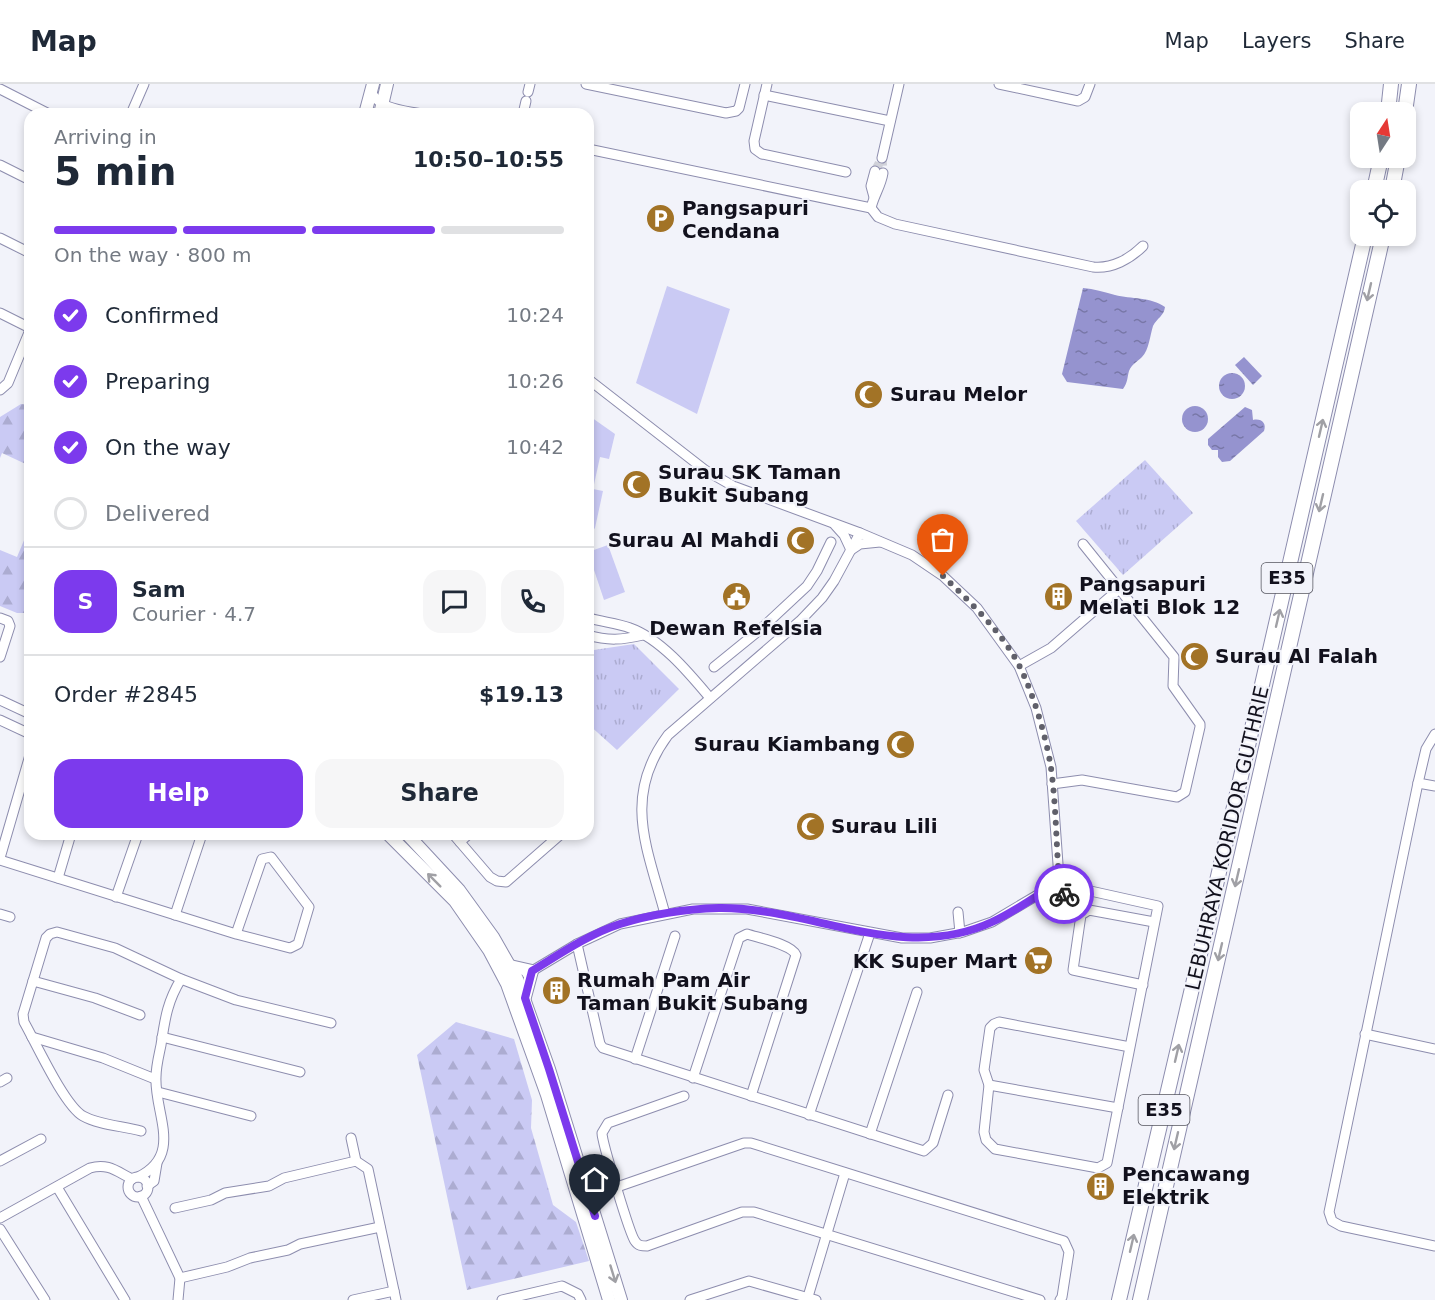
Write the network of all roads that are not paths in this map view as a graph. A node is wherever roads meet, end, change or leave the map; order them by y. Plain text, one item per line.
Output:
1 (143, 84) edge
2 (387, 84) edge
3 (586, 84) edge
4 (745, 84) edge
5 (766, 84) edge
6 (898, 84) edge
7 (999, 84) edge
8 (1090, 84) edge
9 (1391, 84) edge
10 (1409, 84) edge
11 (372, 88) edge
12 (0, 89) edge
13 (528, 92) edge
14 (764, 95) junction
15 (1389, 102) edge
16 (1406, 102) edge
17 (37, 108) edge
18 (133, 108) edge
19 (366, 108) edge
20 (380, 108) edge
21 (381, 108) edge
22 (524, 108) edge
23 (890, 121) junction
24 (594, 150) edge
25 (882, 158) dead end
26 (0, 165) edge
27 (846, 172) dead end
28 (879, 172) dead end
29 (24, 177) edge
30 (871, 208) junction
31 (0, 238) edge
32 (1143, 246) dead end
33 (1363, 246) edge
34 (1381, 246) edge
35 (24, 250) edge
36 (0, 313) edge
37 (24, 326) edge
38 (24, 344) edge
39 (594, 384) edge
40 (0, 390) edge
41 (833, 523) junction
42 (860, 533) junction
43 (831, 542) dead end
44 (882, 542) junction
45 (1083, 544) dead end
46 (851, 550) junction
47 (817, 571) junction
48 (834, 581) junction
49 (1118, 590) junction
50 (0, 618) edge
51 (594, 620) edge
52 (607, 623) junction
53 (762, 628) junction
54 (643, 635) junction
55 (594, 637) edge
56 (604, 640) junction
57 (774, 643) junction
58 (736, 650) junction
59 (0, 657) edge
60 (748, 665) junction
61 (1019, 666) junction
62 (732, 679) junction
63 (710, 698) junction
64 (0, 700) edge
65 (24, 711) edge
66 (0, 720) edge
67 (24, 731) edge
68 (1435, 734) edge
69 (24, 776) edge
70 (1418, 783) junction
71 (1052, 784) junction
72 (1435, 786) edge
73 (69, 840) edge
74 (136, 840) edge
75 (200, 840) edge
76 (394, 840) edge
77 (412, 840) edge
78 (462, 840) edge
79 (554, 840) edge
80 (460, 842) joint
81 (0, 859) edge
82 (58, 878) junction
83 (1059, 878) junction
84 (1068, 886) junction
85 (1051, 887) junction
86 (116, 897) junction
87 (958, 912) dead end
88 (0, 914) edge
89 (665, 914) junction
90 (175, 915) junction
91 (10, 917) dead end
92 (1154, 922) junction
93 (870, 933) junction
94 (960, 933) junction
95 (236, 934) junction
96 (675, 936) dead end
97 (577, 944) junction
98 (510, 966) junction
99 (532, 971) junction
100 (181, 979) junction
101 (517, 979) junction
102 (33, 981) junction
103 (1143, 985) junction
104 (917, 992) dead end
105 (518, 998) junction
106 (140, 1015) dead end
107 (331, 1023) dead end
108 (1365, 1034) junction
109 (32, 1037) junction
110 (162, 1037) junction
111 (1130, 1047) junction
112 (1435, 1049) edge
113 (635, 1059) junction
114 (300, 1072) dead end
115 (693, 1078) junction
116 (155, 1079) junction
117 (989, 1085) junction
118 (158, 1092) junction
119 (948, 1095) dead end
120 (684, 1096) dead end
121 (751, 1096) junction
122 (1118, 1108) junction
123 (809, 1115) junction
124 (251, 1116) dead end
125 (141, 1131) dead end
126 (870, 1134) junction
127 (351, 1138) dead end
128 (40, 1139) dead end
129 (0, 1161) edge
130 (356, 1161) junction
131 (157, 1163) junction
132 (845, 1173) junction
133 (135, 1178) junction
134 (147, 1186) junction
135 (617, 1186) junction
136 (57, 1187) junction
137 (141, 1196) junction
138 (175, 1208) dead end
139 (0, 1218) edge
140 (380, 1227) junction
141 (0, 1229) edge
142 (827, 1234) junction
143 (1435, 1246) edge
144 (180, 1278) junction
145 (395, 1296) edge
146 (811, 1299) edge
147 (45, 1300) edge
148 (124, 1300) edge
149 (178, 1300) edge
150 (353, 1300) edge
151 (502, 1300) edge
152 (581, 1300) edge
153 (609, 1300) edge
154 (621, 1300) edge
155 (690, 1300) edge
156 (1040, 1300) edge
157 (1060, 1300) edge
158 (1119, 1300) edge
159 (1140, 1300) edge

1 - 18 street
2 - 21 main road
3 - 4 street
5 - 14 street
6 - 23 street
7 - 8 street
9 - 15 highway
10 - 16 highway
11 - 19 main road
11 - 20 street
12 - 17 street
13 - 22 street
14 - 23 street
14 - 27 street
23 - 25 street
24 - 30 street
26 - 29 street
28 - 30 street
30 - 32 street
31 - 35 street
158 -> 33 highway, LEBUHRAYA KORIDOR GUTHRIE / E35
34 -> 159 highway, LEBUHRAYA KORIDOR GUTHRIE / E35
36 - 37 street
38 - 40 street
39 - 41 street
41 - 42 street
41 - 46 street
42 - 44 street
42 - 46 street
43 - 47 street
44 - 46 street
44 - 61 street
45 - 49 street
46 - 48 street
47 - 48 street
47 - 53 street
48 - 57 street
49 - 61 street
49 - 71 street
50 - 59 street
51 - 52 street
52 - 54 street
52 - 56 street
53 - 57 street
53 - 58 street
54 - 56 street
54 - 63 street
55 - 56 street
57 - 60 street
58 - 60 street
58 - 62 street
60 - 62 street
61 - 71 street
62 - 63 street
63 - 89 street
64 - 65 street
66 - 67 street
68 - 70 street
69 - 81 street
70 - 72 street
70 - 108 street
71 - 83 street
73 - 82 street
74 - 86 street
75 - 90 street
105 -> 76 main road
77 - 98 main road
78 - 80 street
79 - 80 street
81 - 82 street
82 - 86 street
83 - 84 street
83 - 85 street
84 - 85 street
84 - 92 street
85 - 94 street
86 - 90 street
87 - 94 street
88 - 91 street
89 - 93 street
89 - 97 street
90 - 95 street
92 - 103 street
92 - 103 street
93 - 94 street
93 - 123 street
95 - 95 street
96 - 113 street
97 - 99 street
97 - 113 street
98 - 99 main road
98 - 101 main road
99 - 101 street
99 - 105 main road
100 - 102 street
100 - 107 street
100 - 110 street
101 - 105 main road
102 - 106 street
102 - 109 street
103 - 111 street
104 - 126 street
105 - 153 main road
105 -> 154 main road
108 - 112 street
108 - 143 street
109 - 116 street
109 - 125 street
110 - 114 street
110 - 116 street
111 - 117 street
111 - 122 street
113 - 115 street
115 - 121 street
115 - 121 street
116 - 118 street
117 - 122 street
117 - 122 street
118 - 124 street
118 - 131 street
119 - 126 street
120 - 135 street
121 - 123 street
123 - 126 street
127 - 130 street
128 - 129 street
130 - 138 street
130 - 140 street
131 - 133 street
131 - 134 street
132 - 135 street
132 - 142 street
132 - 157 street
133 - 134 street
133 - 136 street
133 - 137 street
134 - 137 street
135 - 142 street
136 - 139 street
136 - 148 street
137 - 144 street
140 - 144 street
140 - 145 street
141 - 147 street
142 - 146 street
142 - 156 street
144 - 149 street
145 - 150 street
146 - 155 street
151 - 152 street

